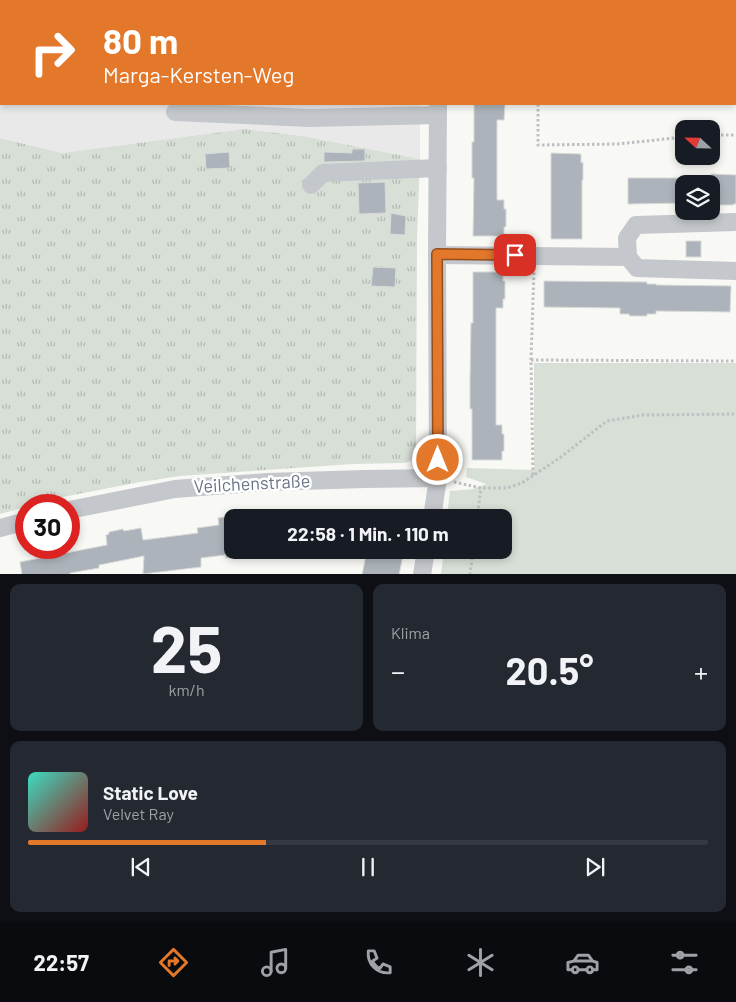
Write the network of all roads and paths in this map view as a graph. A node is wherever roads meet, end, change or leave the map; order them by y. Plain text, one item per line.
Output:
1 (538, 105) edge
2 (438, 109) edge
3 (334, 110) edge
4 (175, 112) dead end
5 (720, 135) edge
6 (736, 135) edge
7 (675, 138) edge
8 (438, 168) junction
9 (312, 185) dead end
10 (736, 222) edge
11 (437, 254) junction
12 (534, 255) junction
13 (628, 257) junction
14 (736, 270) edge
15 (531, 360) junction
16 (736, 361) edge
17 (736, 414) edge
18 (533, 476) junction
19 (438, 478) junction
20 (480, 488) junction
21 (80, 508) edge
22 (433, 509) edge
23 (478, 509) edge
24 (15, 524) edge
25 (0, 528) edge
26 (424, 559) edge
27 (472, 559) edge
28 (422, 574) edge
29 (470, 574) edge

1 - 7 path
2 - 3 street
2 - 8 street
3 - 4 street
5 - 6 path
8 - 9 street
8 - 11 street
10 - 13 street
11 - 12 street
11 - 19 street
12 - 13 street
12 - 15 path
13 - 14 street
15 - 16 path
15 - 18 path
17 - 18 path
18 - 20 path
19 - 20 path
19 - 21 street, Veilchenstraße
19 - 22 street
20 - 23 path
24 - 25 street
26 - 28 street
27 - 29 path

